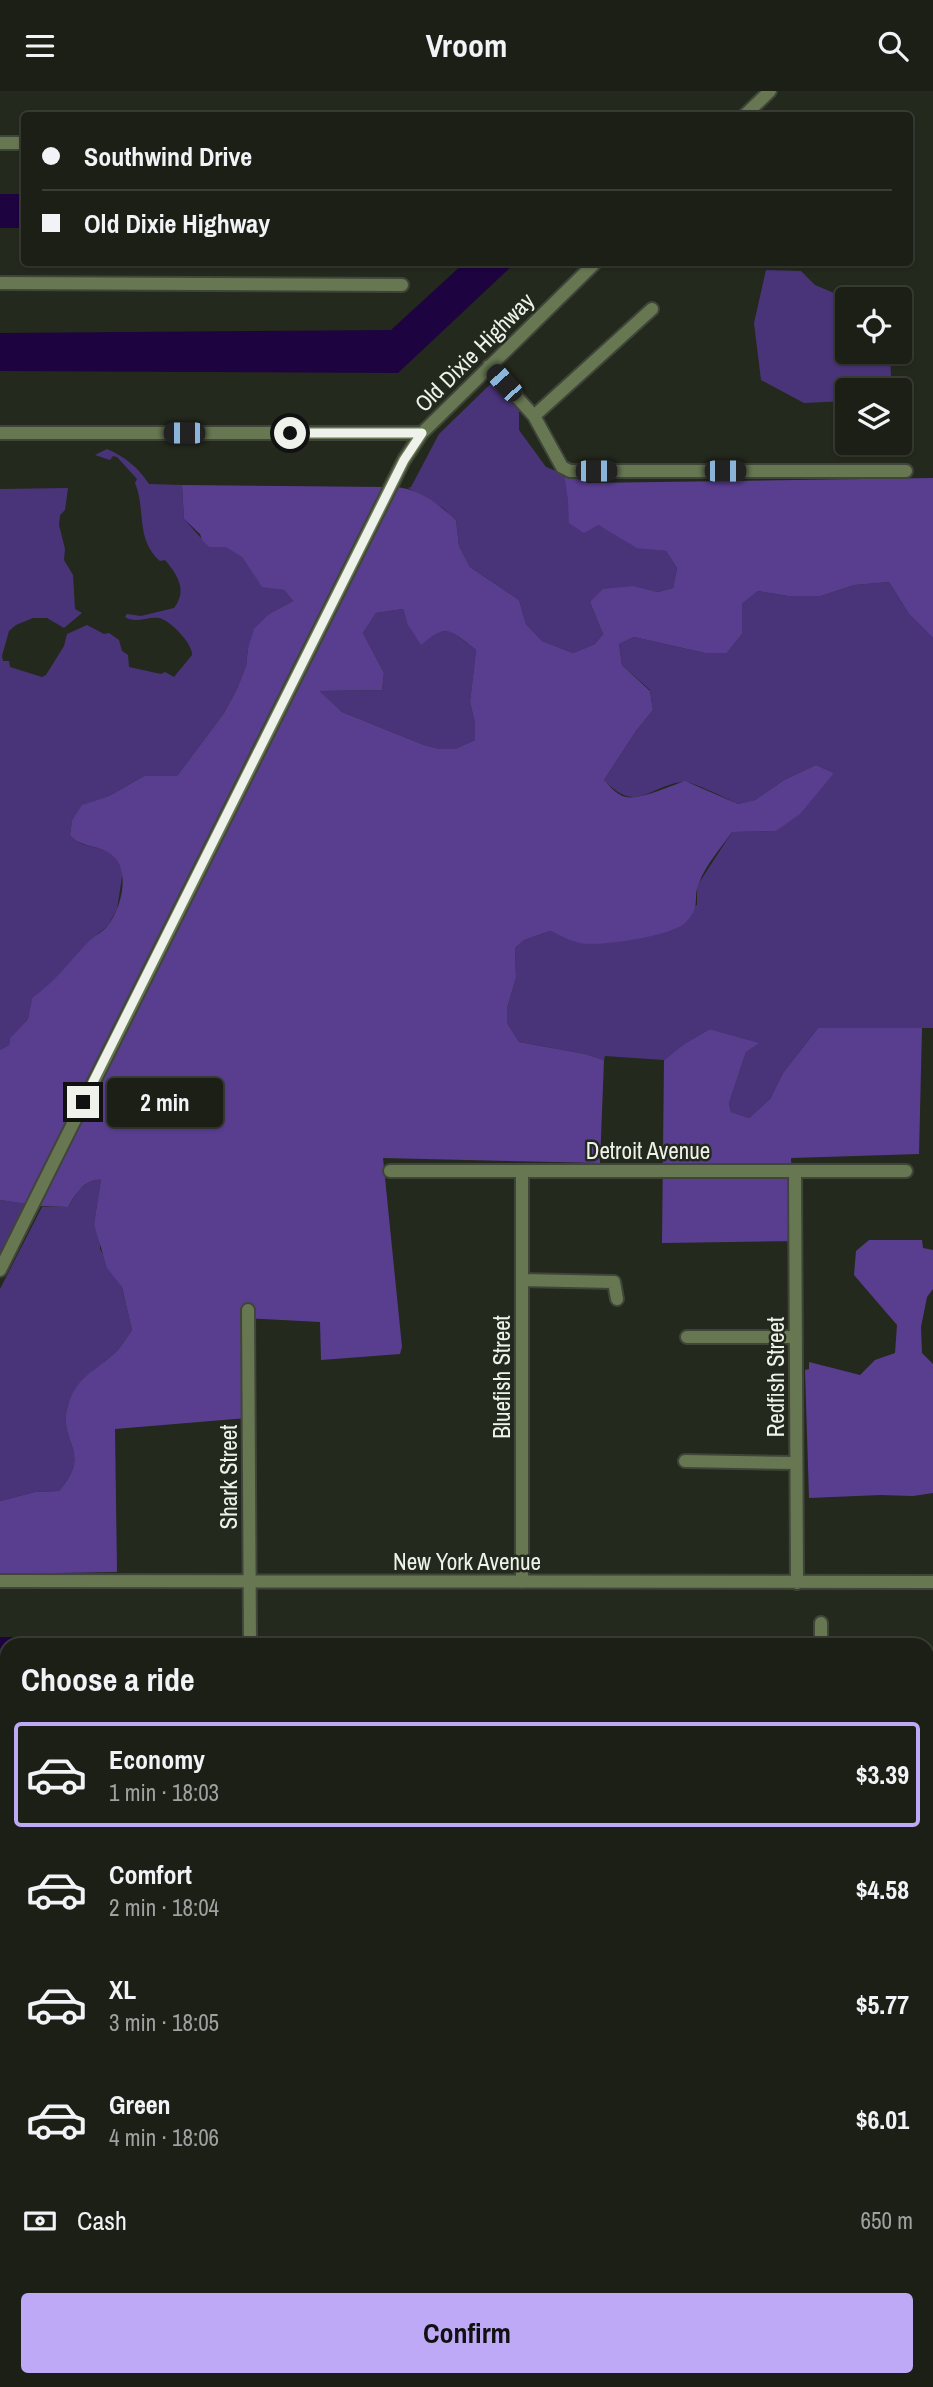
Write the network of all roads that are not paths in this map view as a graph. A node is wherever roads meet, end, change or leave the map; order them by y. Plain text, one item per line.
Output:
1 (770, 91) edge
2 (748, 112) edge
3 (0, 143) edge
4 (21, 143) edge
5 (593, 266) edge
6 (0, 283) edge
7 (402, 285) dead end
8 (652, 309) dead end
9 (489, 366) junction
10 (534, 417) junction
11 (0, 433) edge
12 (422, 433) junction
13 (906, 471) dead end
14 (390, 1171) dead end
15 (522, 1171) junction
16 (796, 1171) junction
17 (906, 1171) dead end
18 (0, 1270) edge
19 (522, 1280) junction
20 (617, 1299) dead end
21 (248, 1310) dead end
22 (796, 1336) junction
23 (687, 1337) dead end
24 (685, 1461) dead end
25 (796, 1464) junction
26 (0, 1581) edge
27 (250, 1582) junction
28 (522, 1582) junction
29 (933, 1582) edge
30 (797, 1583) junction
31 (821, 1623) dead end
32 (250, 1638) edge
33 (821, 1638) edge

1 - 2 street
3 - 4 street
5 - 9 street, Old Dixie Highway
6 - 7 street
8 - 10 street
9 - 10 street
9 - 12 street, Old Dixie Highway
10 - 13 street
11 - 12 street
12 - 18 street, Old Dixie Highway
14 - 15 street, Detroit Avenue
15 - 16 street, Detroit Avenue
15 - 19 street, Bluefish Street
16 - 17 street, Detroit Avenue
16 - 22 street, Redfish Street
19 - 20 street
19 - 28 street, Bluefish Street
21 - 27 street, Shark Street
22 - 23 street
22 - 25 street, Redfish Street
24 - 25 street
25 - 30 street, Redfish Street
26 - 27 street, New York Avenue
27 - 28 street, New York Avenue
27 - 32 street, Shark Street
28 - 30 street, New York Avenue
29 - 30 street, New York Avenue
31 - 33 street

